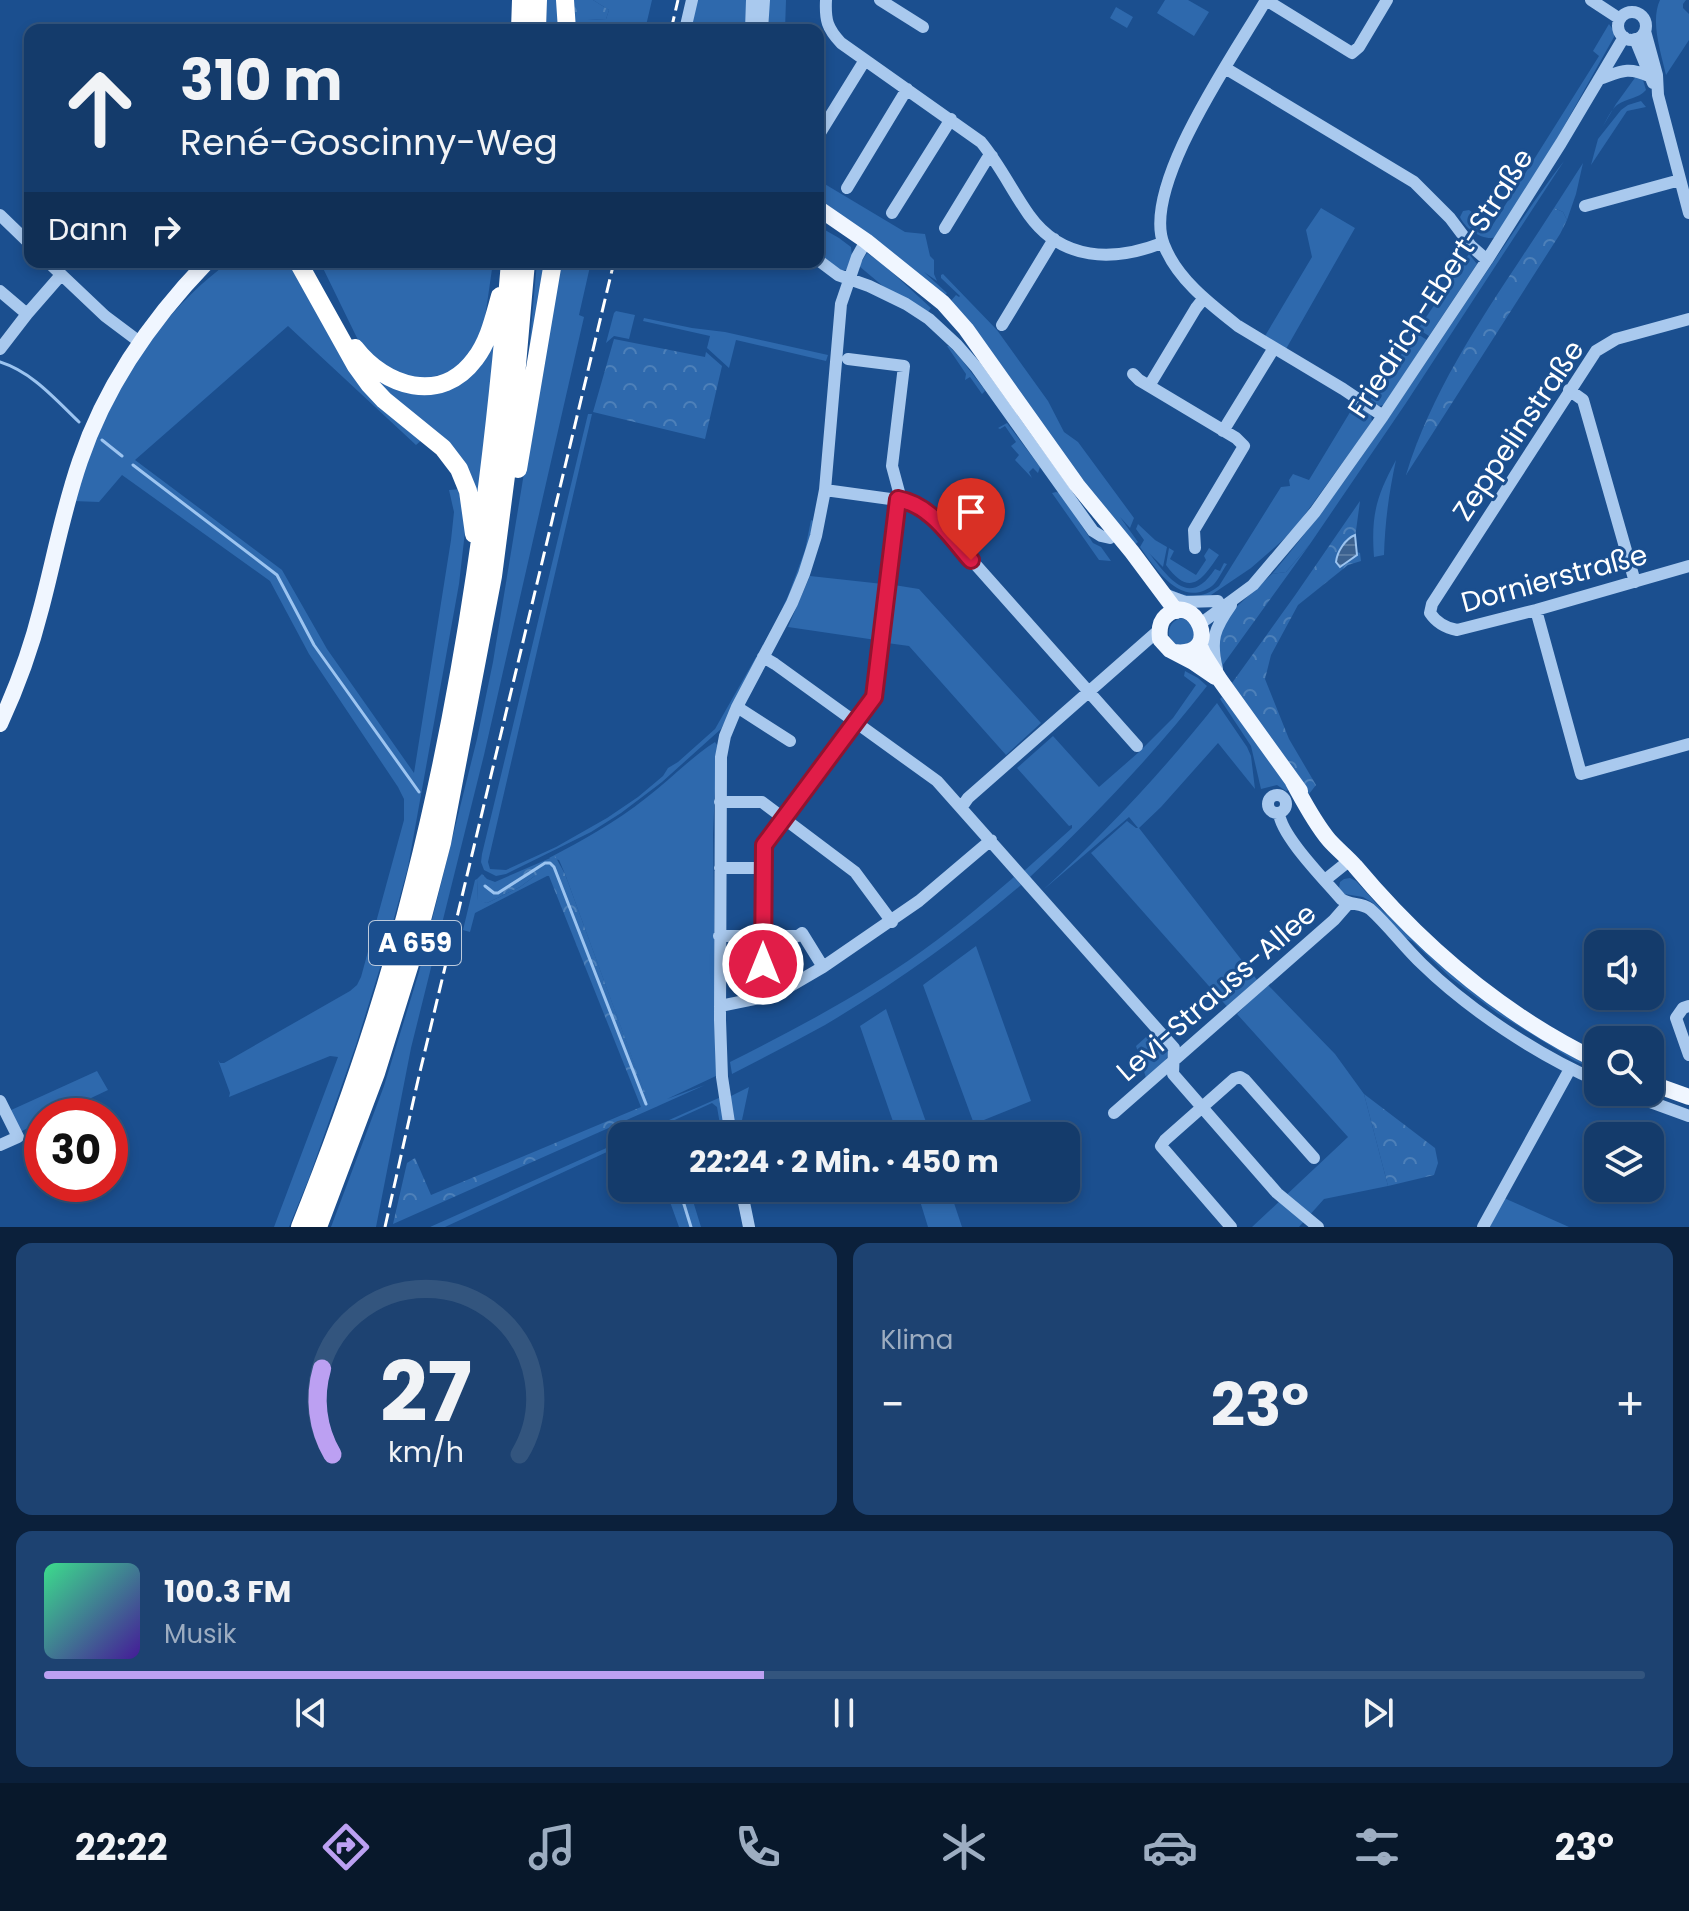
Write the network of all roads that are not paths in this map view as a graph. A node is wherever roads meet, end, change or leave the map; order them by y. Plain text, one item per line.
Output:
1 (521, 0) edge
2 (538, 0) edge
3 (565, 0) edge
4 (692, 0) edge
5 (752, 0) edge
6 (764, 0) edge
7 (826, 0) edge
8 (880, 0) edge
9 (1266, 0) edge
10 (1387, 0) edge
11 (1591, 0) edge
12 (1646, 0) edge
13 (1640, 15) junction
14 (1620, 19) junction
15 (520, 24) edge
16 (537, 24) edge
17 (567, 24) edge
18 (686, 24) edge
19 (751, 24) edge
20 (762, 24) edge
21 (923, 27) dead end
22 (1634, 36) junction
23 (865, 60) junction
24 (1225, 68) junction
25 (1649, 76) junction
26 (1599, 79) junction
27 (907, 89) junction
28 (1657, 89) junction
29 (951, 119) junction
30 (824, 126) edge
31 (992, 156) junction
32 (1680, 180) junction
33 (847, 188) dead end
34 (1585, 206) dead end
35 (892, 213) dead end
36 (1689, 213) edge
37 (824, 214) edge
38 (0, 215) edge
39 (945, 228) dead end
40 (24, 238) edge
41 (1054, 239) junction
42 (866, 241) junction
43 (1162, 243) junction
44 (1487, 260) junction
45 (824, 264) edge
46 (54, 268) edge
47 (202, 268) edge
48 (212, 268) edge
49 (311, 268) edge
50 (311, 268) edge
51 (508, 268) edge
52 (509, 268) edge
53 (525, 268) edge
54 (552, 268) edge
55 (851, 273) junction
56 (61, 275) junction
57 (0, 291) edge
58 (181, 293) junction
59 (1204, 298) junction
60 (27, 314) junction
61 (1689, 319) edge
62 (1002, 325) dead end
63 (141, 343) junction
64 (1274, 348) junction
65 (0, 349) edge
66 (848, 359) dead end
67 (1133, 374) dead end
68 (1149, 386) junction
69 (1569, 390) junction
70 (1383, 416) junction
71 (1223, 431) junction
72 (1077, 485) junction
73 (825, 490) junction
74 (898, 499) junction
75 (1110, 538) junction
76 (1195, 548) dead end
77 (1285, 548) junction
78 (1689, 566) edge
79 (484, 577) junction
80 (1635, 582) junction
81 (1161, 593) junction
82 (1236, 598) junction
83 (1218, 601) junction
84 (1536, 610) junction
85 (1197, 619) junction
86 (1434, 619) joint
87 (1166, 620) junction
88 (1199, 644) junction
89 (1170, 650) junction
90 (1131, 654) junction
91 (763, 657) junction
92 (1220, 680) junction
93 (1089, 693) junction
94 (737, 707) junction
95 (855, 723) junction
96 (0, 724) edge
97 (790, 741) dead end
98 (1689, 744) edge
99 (1137, 746) dead end
100 (720, 802) junction
101 (961, 808) junction
102 (1279, 813) dead end
103 (784, 818) junction
104 (991, 840) junction
105 (1350, 860) junction
106 (720, 868) junction
107 (763, 868) junction
108 (1325, 880) junction
109 (1348, 904) junction
110 (892, 922) junction
111 (719, 936) junction
112 (763, 936) junction
113 (823, 967) junction
114 (765, 998) junction
115 (720, 1006) junction
116 (1689, 1006) edge
117 (1584, 1053) edge
118 (1689, 1055) edge
119 (1174, 1061) junction
120 (1570, 1069) junction
121 (1584, 1075) edge
122 (1664, 1088) edge
123 (1689, 1097) edge
124 (0, 1101) edge
125 (1662, 1106) edge
126 (1202, 1107) junction
127 (1114, 1113) dead end
128 (1689, 1116) edge
129 (729, 1122) edge
130 (0, 1145) edge
131 (1314, 1158) dead end
132 (744, 1202) edge
133 (300, 1227) edge
134 (318, 1227) edge
135 (749, 1227) edge
136 (1231, 1227) edge
137 (1318, 1227) edge
138 (1483, 1227) edge

1 - 15 highway
2 - 16 highway
3 - 17 highway
4 - 18 street
5 - 19 street
6 - 20 street
7 - 23 street
8 - 21 street
9 - 10 street
9 - 24 street
11 - 14 street
12 - 13 street
13 - 14 street
13 - 22 street
14 - 22 street
22 - 25 street
22 - 26 street, Friedrich-Ebert-Straße
22 - 28 street
23 - 27 street
23 - 30 street
24 - 43 street
24 - 44 street
25 - 26 street
25 - 28 street
26 - 44 street, Friedrich-Ebert-Straße
27 - 29 street
27 - 33 street
28 - 32 street
29 - 31 street
29 - 35 street
31 - 39 street
31 - 41 street
32 - 34 street
32 - 36 street
37 - 42 main road
38 - 40 street
41 - 43 street
41 - 62 street
42 - 55 street
42 - 72 main road
43 - 59 street
44 - 70 street, Friedrich-Ebert-Straße
45 - 55 street
46 - 56 street
47 - 58 main road
48 - 58 main road
49 - 51 highway
50 - 79 highway
52 - 79 highway, A 659
53 - 79 highway, A 659
54 - 79 highway
55 - 73 street
55 - 75 street
56 - 60 street
56 - 63 street
57 - 60 street
58 - 63 main road
59 - 64 street
59 - 68 street
60 - 65 street
61 - 69 street, Zeppelinstraße
63 - 96 main road
64 - 70 street
64 - 71 street
66 - 74 street
67 - 68 street
68 - 71 street
69 - 80 street
69 - 86 street, Zeppelinstraße
70 - 77 street, Friedrich-Ebert-Straße
71 - 76 street
72 - 75 main road
72 - 81 main road
73 - 74 street
73 - 91 street
74 - 93 street
74 - 95 street
75 - 87 main road
77 - 82 street, Friedrich-Ebert-Straße
77 - 83 street, Friedrich-Ebert-Straße
78 - 80 street, Dornierstraße
79 - 133 highway, A 659
79 - 134 highway, A 659
80 - 84 street, Dornierstraße
81 - 83 street
81 - 87 main road
82 - 85 street, Friedrich-Ebert-Straße
82 - 92 street
83 - 85 street, Friedrich-Ebert-Straße
84 - 86 street, Dornierstraße
84 - 98 street
85 - 87 main road
85 - 88 main road
87 - 89 main road
87 - 90 street
88 - 89 main road
88 - 92 main road
89 - 90 street
89 - 92 main road
90 - 93 street
91 - 94 street
91 - 95 street
92 - 105 main road
93 - 99 street
93 - 101 street
94 - 97 street
94 - 100 street
95 - 101 street
95 - 103 street
100 - 103 street
100 - 106 street
101 - 104 street
102 - 108 street
103 - 107 street
103 - 110 street
104 - 110 street
104 - 119 street
105 - 108 street
105 - 117 main road
106 - 107 street
106 - 111 street
107 - 112 street
108 - 109 street
109 - 119 street, Levi-Strauss-Allee
109 - 120 street
110 - 113 street
111 - 112 street
111 - 115 street
112 - 113 street
112 - 114 street
113 - 114 street
114 - 115 street
115 - 129 street
116 - 118 street
119 - 126 street
119 - 127 street, Levi-Strauss-Allee
120 - 121 street
120 - 138 street
122 - 123 main road
124 - 130 street
125 - 128 street
126 - 131 street
126 - 136 street
126 - 137 street
132 - 135 street

